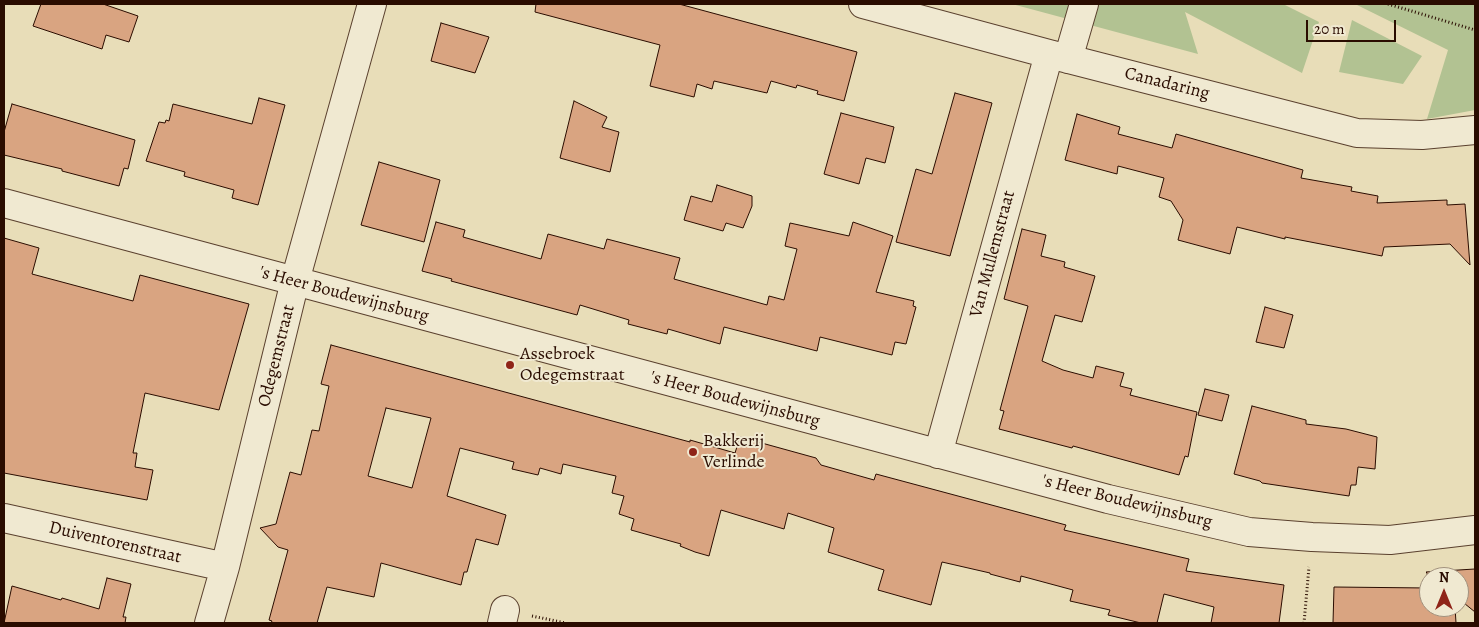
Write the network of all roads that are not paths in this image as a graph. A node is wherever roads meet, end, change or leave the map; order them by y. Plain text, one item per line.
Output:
1 (372, 4) edge
2 (863, 4) edge
3 (1084, 4) edge
4 (1059, 56) junction
5 (1475, 130) edge
6 (4, 203) edge
7 (295, 281) junction
8 (938, 454) junction
9 (4, 518) edge
10 (1475, 530) edge
11 (225, 568) junction
12 (209, 623) edge

1 - 7 street, Odegemstraat
2 - 4 street, Canadaring
3 - 4 street, Van Mullemstraat
4 - 5 street, Canadaring
4 - 8 street, Van Mullemstraat
6 - 7 street, 's Heer Boudewijnsburg
7 - 8 street, 's Heer Boudewijnsburg
7 - 11 street, Odegemstraat
8 - 10 street, 's Heer Boudewijnsburg
9 - 11 street, Duiventorenstraat
11 - 12 street, Odegemstraat

